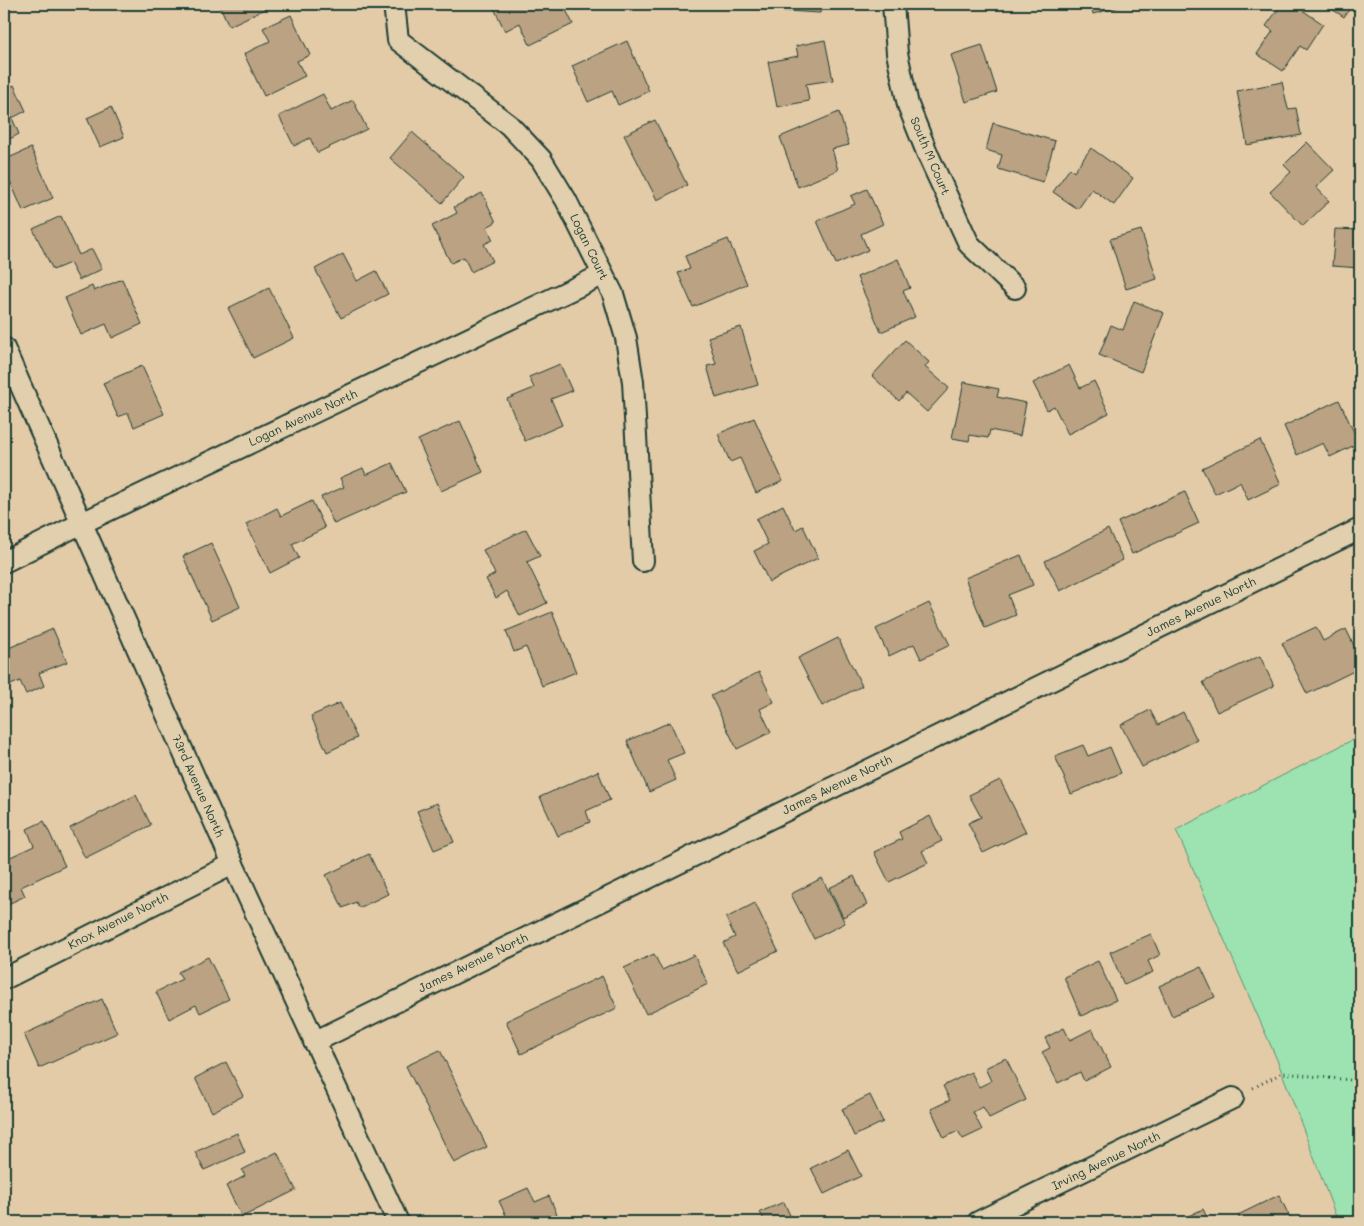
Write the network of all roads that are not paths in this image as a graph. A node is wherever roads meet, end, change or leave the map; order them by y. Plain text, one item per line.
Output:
1 (394, 4) edge
2 (893, 4) edge
3 (602, 275) junction
4 (1015, 288) dead end
5 (4, 348) edge
6 (82, 523) junction
7 (1360, 529) edge
8 (643, 561) dead end
9 (4, 562) edge
10 (233, 864) junction
11 (4, 979) edge
12 (314, 1042) junction
13 (1234, 1098) road end
14 (398, 1222) edge
15 (978, 1222) edge

1 - 3 street, Logan Court
2 - 4 street, South M Court
3 - 6 street, Logan Avenue North
3 - 8 street, Logan Court
5 - 6 street, 73rd Avenue North
6 - 9 street, Logan Avenue North
6 - 10 street, 73rd Avenue North
7 - 12 street, James Avenue North
10 - 11 street, Knox Avenue North
10 - 12 street, 73rd Avenue North
12 - 14 street, 73rd Avenue North
13 - 15 street, Irving Avenue North

